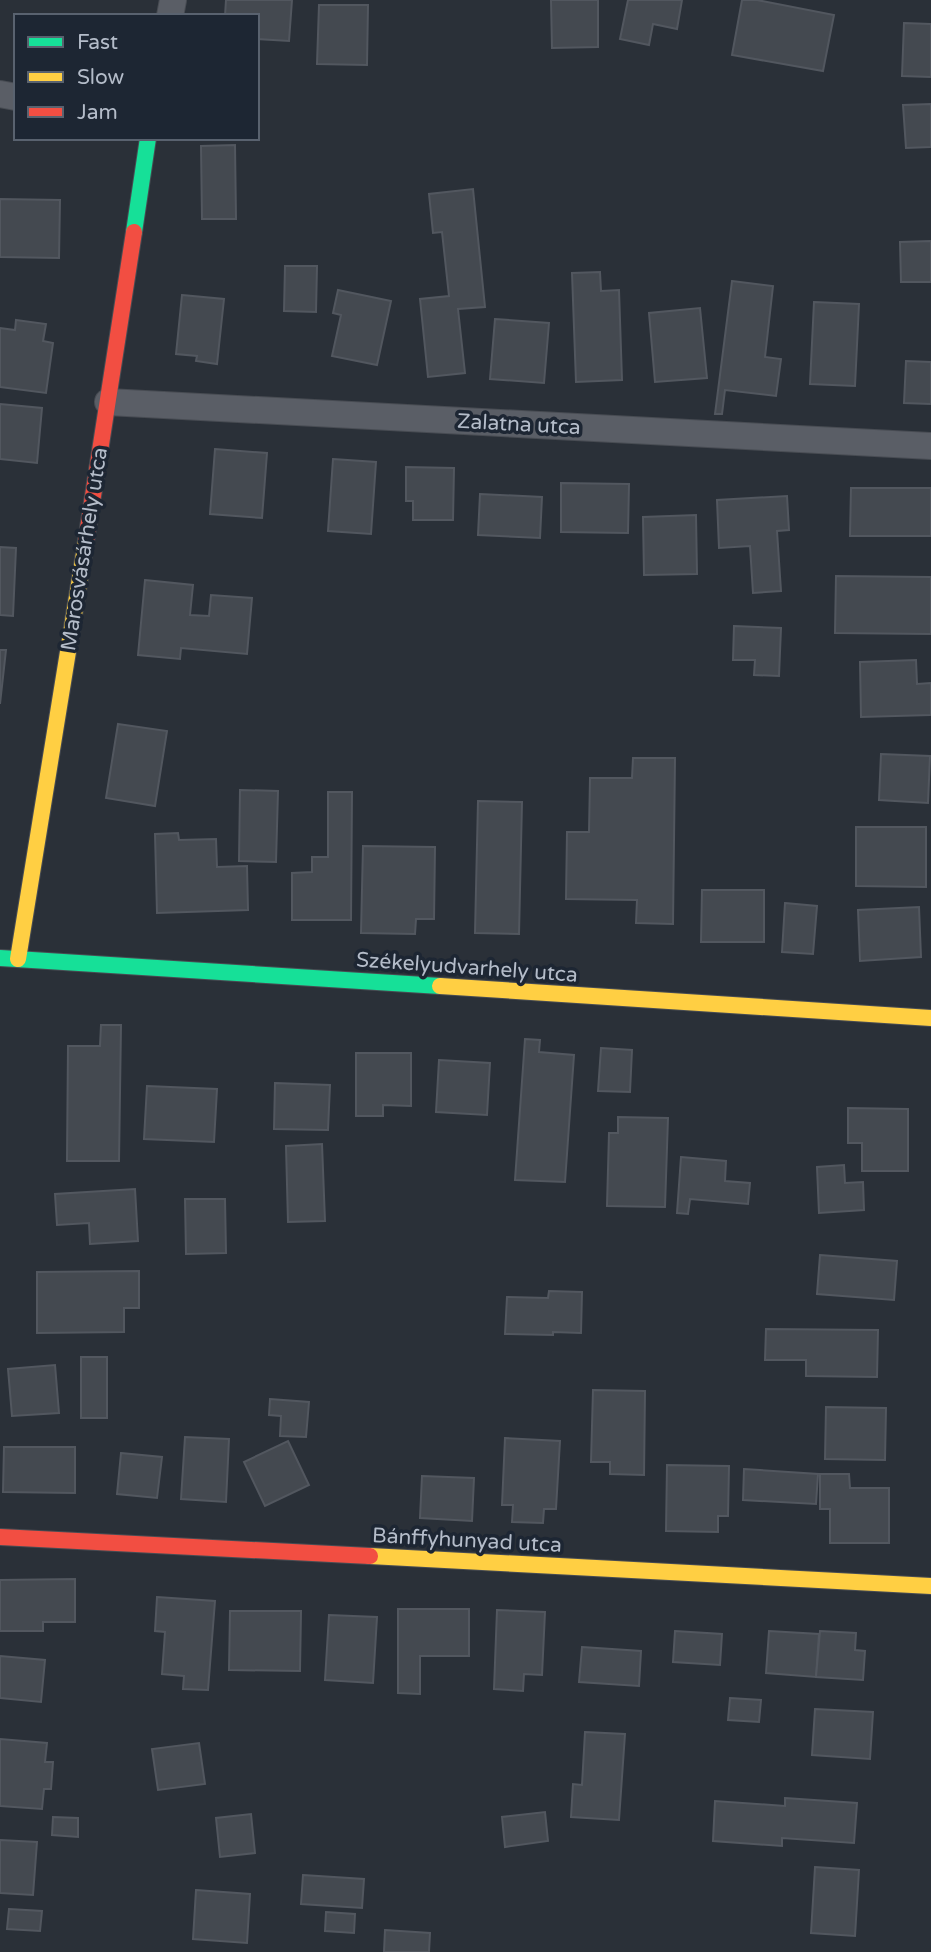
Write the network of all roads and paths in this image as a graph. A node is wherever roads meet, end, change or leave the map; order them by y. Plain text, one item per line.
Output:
1 (148, 140) edge
2 (108, 402) junction
3 (931, 446) edge
4 (0, 958) edge
5 (18, 960) junction
6 (931, 1018) edge
7 (0, 1537) edge
8 (931, 1586) edge

1 - 2 street, Marosvásárhely utca
2 - 3 street, Zalatna utca
2 - 5 street, Marosvásárhely utca
4 - 5 street, Székelyudvarhely utca
5 - 6 street, Székelyudvarhely utca
7 - 8 street, Bánffyhunyad utca

